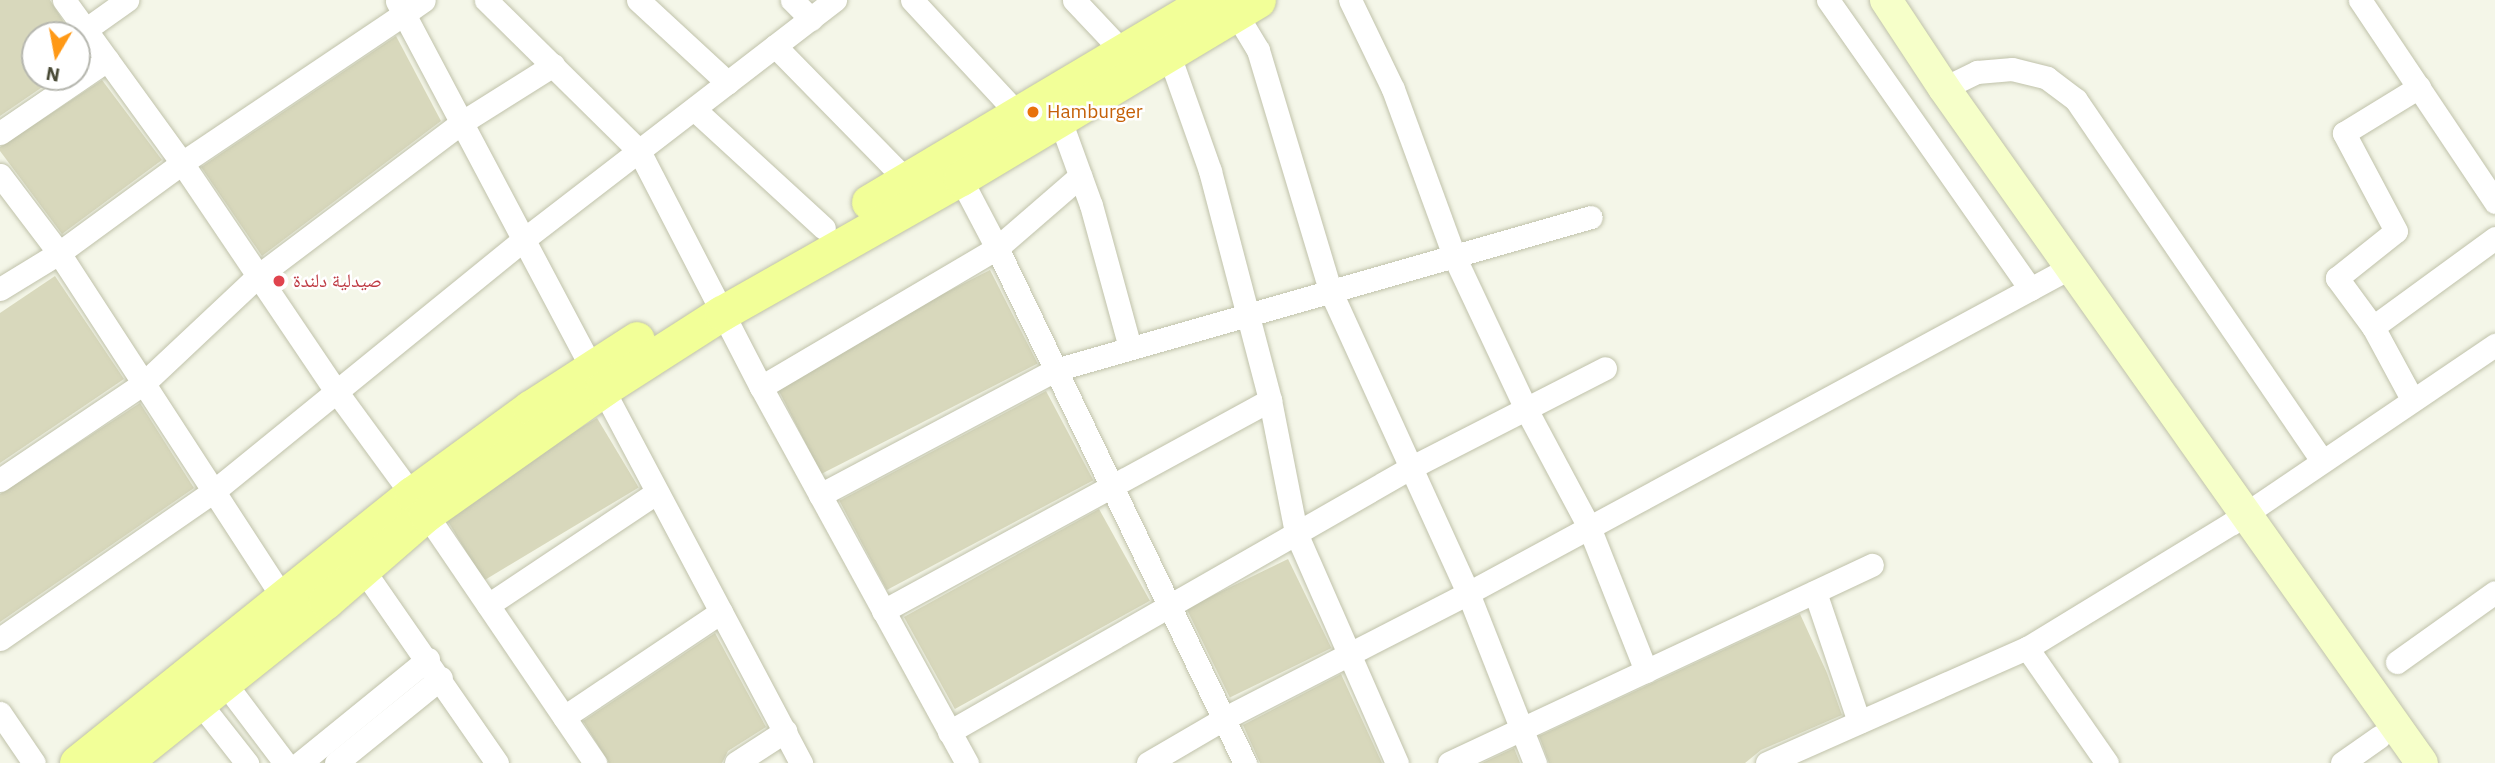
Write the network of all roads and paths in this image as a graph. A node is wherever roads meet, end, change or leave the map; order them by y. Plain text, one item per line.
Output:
1 (64, 0) edge
2 (127, 0) edge
3 (424, 0) edge
4 (486, 0) edge
5 (638, 0) edge
6 (792, 0) edge
7 (835, 0) edge
8 (912, 0) edge
9 (1074, 0) edge
10 (1350, 0) edge
11 (1828, 0) edge
12 (2361, 0) edge
13 (1884, 1) edge
14 (1233, 3) edge
15 (400, 7) edge
16 (811, 19) junction
17 (79, 21) edge
18 (91, 26) edge
19 (91, 38) edge
20 (775, 46) junction
21 (1124, 53) junction
22 (1169, 55) junction
23 (107, 60) junction
24 (552, 65) junction
25 (728, 82) junction
26 (1944, 88) junction
27 (2418, 88) junction
28 (694, 109) junction
29 (1018, 114) junction
30 (1060, 120) junction
31 (461, 122) junction
32 (0, 133) edge
33 (639, 151) junction
34 (182, 163) junction
35 (954, 167) junction
36 (0, 175) edge
37 (1080, 176) junction
38 (906, 181) junction
39 (2495, 202) edge
40 (1591, 217) dead end
41 (824, 228) junction
42 (2495, 238) edge
43 (523, 240) junction
44 (997, 248) junction
45 (59, 253) junction
46 (1454, 256) junction
47 (2058, 274) junction
48 (258, 276) junction
49 (0, 289) edge
50 (2030, 289) junction
51 (1330, 290) junction
52 (717, 303) junction
53 (1246, 315) junction
54 (2373, 327) junction
55 (2495, 345) edge
56 (1130, 348) junction
57 (1605, 368) dead end
58 (1055, 370) junction
59 (596, 378) junction
60 (144, 383) junction
61 (761, 387) junction
62 (336, 391) junction
63 (2413, 399) junction
64 (1270, 400) junction
65 (1526, 409) junction
66 (2322, 461) junction
67 (1410, 468) junction
68 (0, 480) edge
69 (1110, 486) junction
70 (214, 491) junction
71 (656, 493) junction
72 (820, 495) junction
73 (419, 504) junction
74 (2238, 518) junction
75 (1589, 527) junction
76 (1296, 533) junction
77 (1872, 565) dead end
78 (362, 568) junction
79 (1815, 592) junction
80 (2495, 592) edge
81 (1468, 593) junction
82 (283, 598) junction
83 (488, 605) junction
84 (1168, 607) junction
85 (883, 611) junction
86 (721, 612) junction
87 (0, 639) edge
88 (2028, 648) junction
89 (1348, 654) junction
90 (2397, 662) dead end
91 (434, 668) junction
92 (1646, 671) junction
93 (211, 692) junction
94 (0, 713) edge
95 (564, 717) junction
96 (1225, 718) junction
97 (1859, 722) junction
98 (1521, 730) junction
99 (785, 731) junction
100 (949, 732) junction
101 (2379, 737) junction
102 (34, 763) edge
103 (76, 763) edge
104 (123, 763) edge
105 (247, 763) edge
106 (285, 763) edge
107 (300, 763) edge
108 (336, 763) edge
109 (497, 763) edge
110 (595, 763) edge
111 (736, 763) edge
112 (802, 763) edge
113 (967, 763) edge
114 (1148, 763) edge
115 (1245, 763) edge
116 (1397, 763) edge
117 (1450, 763) edge
118 (1535, 763) edge
119 (1767, 763) edge
120 (2107, 763) edge
121 (2342, 763) edge
122 (2399, 763) edge
123 (2422, 763) edge

1 - 17 street
2 - 18 street
3 - 15 street
4 - 24 street
5 - 25 street
6 - 16 street
7 - 16 street
8 - 29 street
9 - 21 street
10 - 46 street
11 - 50 street
12 - 27 street
13 - 26 street
13 - 47 street
14 - 21 main road
14 - 22 main road
14 - 51 street
15 - 31 street
15 - 34 street
16 - 20 street
19 - 23 street
20 - 25 street
20 - 38 street
21 - 29 main road
22 - 30 main road
22 - 53 street
23 - 32 street
23 - 34 street
24 - 31 street
24 - 33 street
25 - 28 street
26 - 66 street
26 - 74 street
27 - 39 street
27 - 54 street
28 - 33 street
28 - 41 street
29 - 35 main road
30 - 35 main road
30 - 37 street
31 - 43 street
31 - 48 street
33 - 43 street
33 - 52 street
34 - 45 street
34 - 48 street
35 - 38 main road
35 - 44 street
35 - 52 main road
36 - 45 street
37 - 44 street
37 - 56 street
38 - 41 main road
40 - 46 street
41 - 52 main road
42 - 54 street
43 - 59 street
43 - 62 street
44 - 58 street
44 - 61 street
45 - 49 street
45 - 60 street
46 - 51 street
46 - 65 street
47 - 50 street
47 - 74 street
48 - 60 street
48 - 62 street
50 - 75 street
51 - 53 street
51 - 67 street
52 - 59 main road
52 - 61 street
53 - 56 street
53 - 64 street
54 - 63 street
55 - 63 street
56 - 58 street
57 - 65 street
58 - 69 street
58 - 72 street
59 - 71 street
59 - 73 main road
60 - 68 street
60 - 70 street
61 - 72 street
62 - 70 street
62 - 73 street
63 - 66 street
64 - 69 street
64 - 76 street
65 - 67 street
65 - 75 street
66 - 74 street
67 - 76 street
67 - 81 street
69 - 84 street
69 - 85 street
70 - 82 street
70 - 87 street
71 - 83 street
71 - 86 street
72 - 85 street
73 - 78 main road
73 - 82 main road
73 - 83 street
74 - 88 street
74 - 101 street
74 - 123 street
75 - 81 street
75 - 92 street
76 - 84 street
76 - 89 street
77 - 79 street
78 - 91 street
78 - 93 main road
79 - 92 street
79 - 97 street
80 - 90 street
81 - 89 street
81 - 98 street
82 - 103 main road
83 - 95 street
84 - 96 street
84 - 100 street
85 - 100 street
86 - 95 street
86 - 99 street
88 - 97 street
88 - 120 street
89 - 96 street
89 - 116 street
91 - 107 street
91 - 108 street
91 - 109 street
92 - 98 street
93 - 104 main road
93 - 105 street
93 - 106 street
94 - 102 street
95 - 110 street
96 - 114 street
96 - 115 street
97 - 119 street
98 - 117 street
98 - 118 street
99 - 111 street
99 - 112 street
100 - 113 street
101 - 121 street
101 - 122 street

